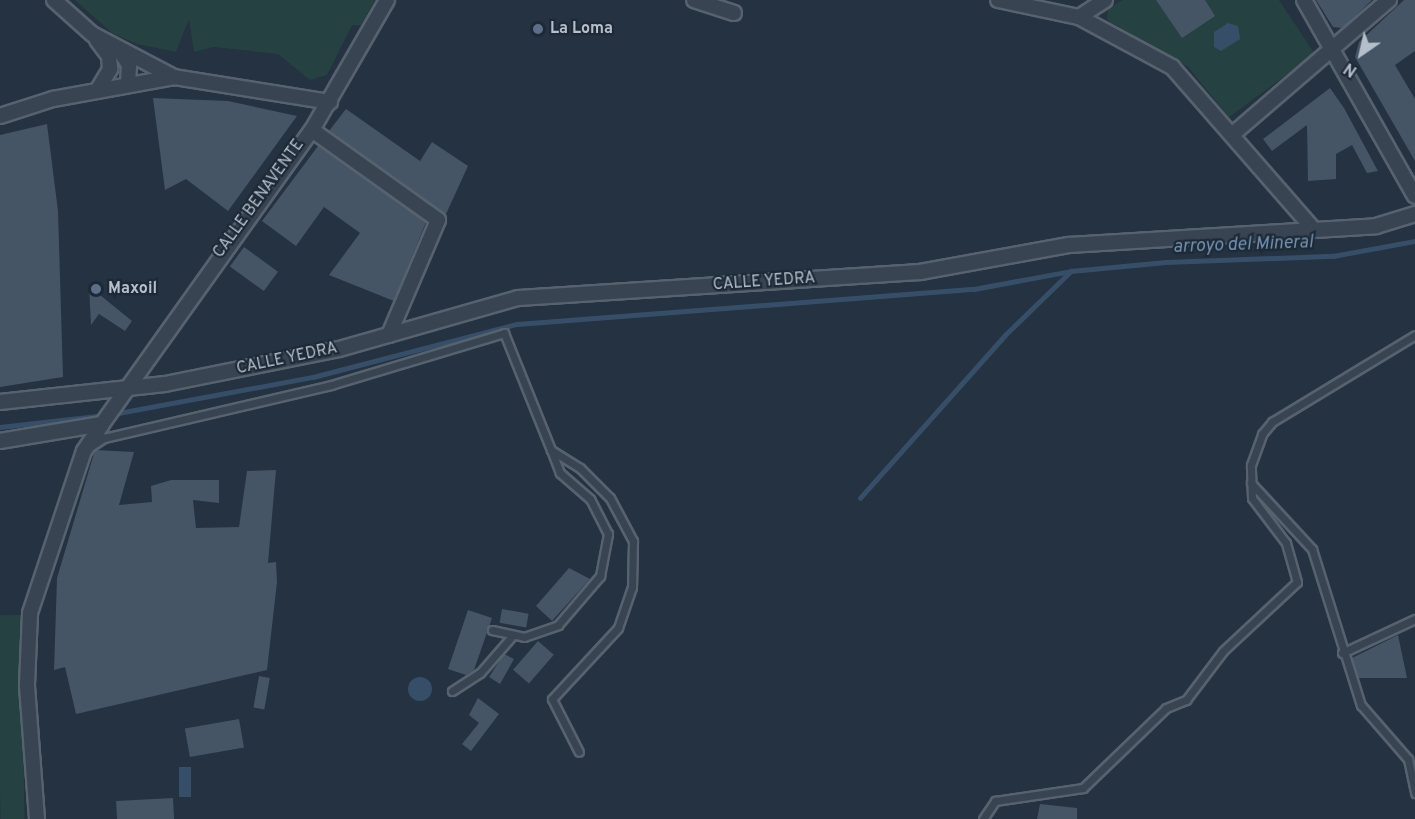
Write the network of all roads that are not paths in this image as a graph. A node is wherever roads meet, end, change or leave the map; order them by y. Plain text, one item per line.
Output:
1 (54, 0) edge
2 (387, 0) edge
3 (694, 0) edge
4 (998, 0) edge
5 (1105, 0) edge
6 (1304, 0) edge
7 (1389, 0) edge
8 (734, 13) dead end
9 (1079, 17) junction
10 (1335, 50) junction
11 (114, 53) junction
12 (174, 77) junction
13 (127, 86) junction
14 (97, 91) junction
15 (330, 102) junction
16 (0, 116) edge
17 (312, 130) junction
18 (1233, 134) junction
19 (1415, 196) edge
20 (1415, 214) edge
21 (1314, 230) junction
22 (389, 335) junction
23 (1415, 336) edge
24 (120, 391) junction
25 (0, 402) edge
26 (102, 424) junction
27 (0, 441) edge
28 (551, 450) junction
29 (84, 451) junction
30 (1251, 483) junction
31 (1415, 620) edge
32 (492, 630) dead end
33 (513, 635) junction
34 (1342, 653) junction
35 (452, 691) dead end
36 (579, 752) dead end
37 (1415, 793) edge
38 (37, 819) edge
39 (983, 819) edge

1 - 11 street
2 - 15 street, CALLE BENAVENTE
3 - 8 street
4 - 9 street
5 - 9 street
6 - 10 street
7 - 10 street
9 - 18 street
10 - 18 street
10 - 19 street
11 - 12 street
11 - 13 street
11 - 14 street
12 - 13 street
12 - 15 street
13 - 14 street
14 - 16 street
15 - 17 street, CALLE BENAVENTE
17 - 22 street
17 - 24 street, CALLE BENAVENTE
18 - 21 street
20 - 21 street, CALLE YEDRA
21 - 22 street, CALLE YEDRA
22 - 24 street, CALLE YEDRA
23 - 30 lane
24 - 25 street, CALLE YEDRA
24 - 26 street, CALLE BENAVENTE
26 - 27 street
26 - 29 street, CALLE BENAVENTE
28 - 29 lane
28 - 33 lane
28 - 36 lane
29 - 38 street, CALLE BENAVENTE
30 - 34 lane
30 - 39 lane
31 - 34 lane
32 - 33 lane
33 - 35 lane
34 - 37 lane

